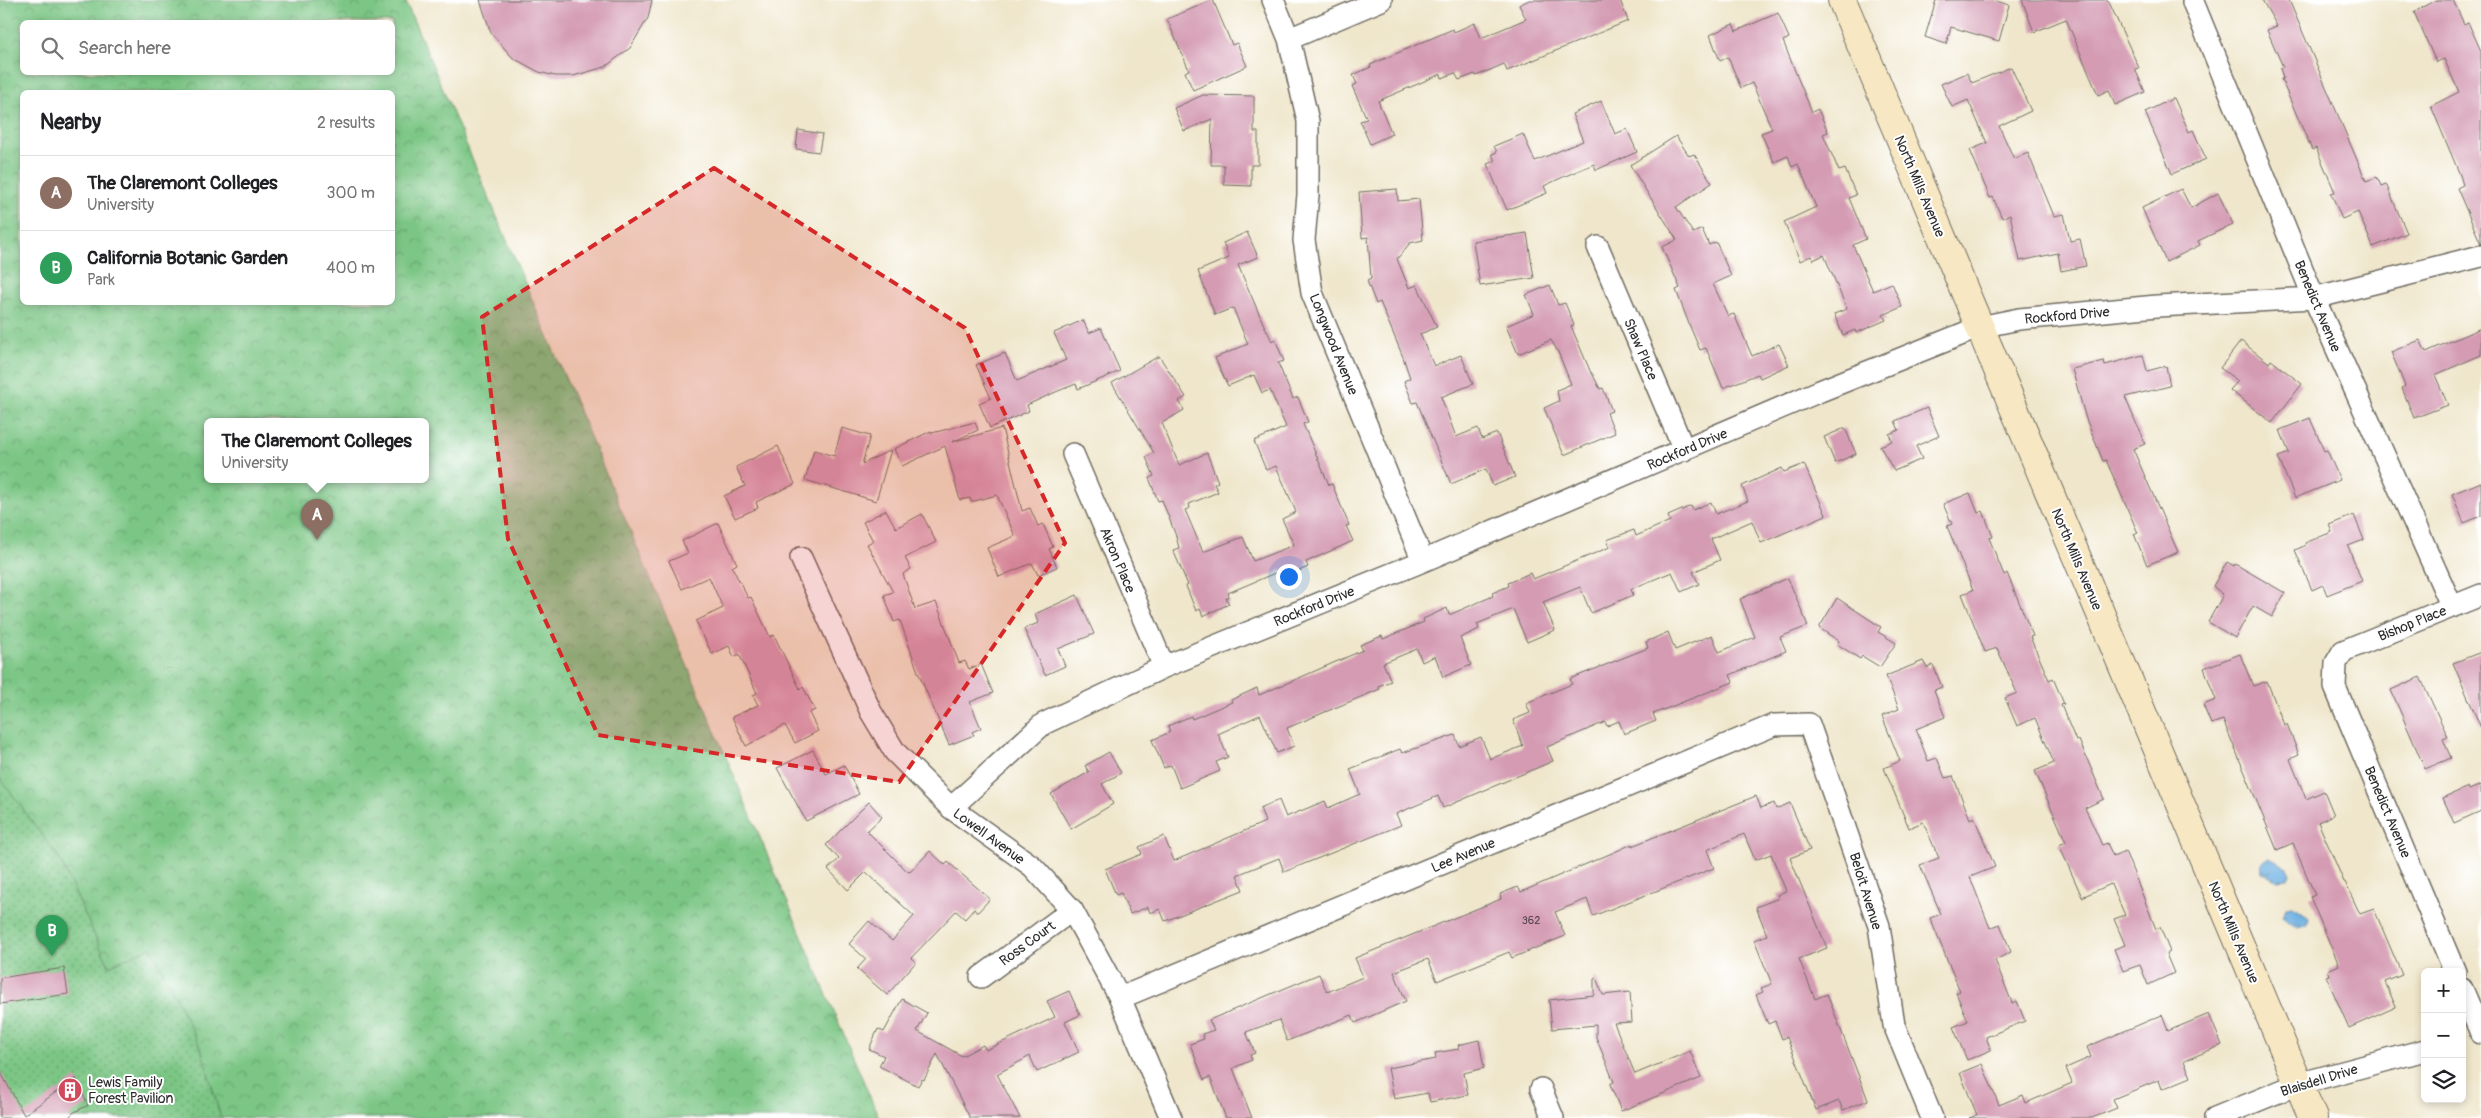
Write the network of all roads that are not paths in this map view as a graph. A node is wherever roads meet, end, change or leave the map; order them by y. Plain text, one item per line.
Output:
1 (1273, 0) edge
2 (1381, 0) edge
3 (1842, 0) edge
4 (2193, 2) dead end
5 (1289, 39) junction
6 (1598, 247) dead end
7 (2481, 256) edge
8 (2314, 298) junction
9 (1980, 327) junction
10 (1684, 450) junction
11 (1073, 454) dead end
12 (801, 558) dead end
13 (1424, 561) junction
14 (2481, 594) edge
15 (2452, 607) junction
16 (2343, 651) joint
17 (1164, 666) junction
18 (1809, 724) joint
19 (951, 808) junction
20 (1072, 910) junction
21 (2453, 968) edge
22 (981, 977) dead end
23 (1120, 998) junction
24 (2466, 1004) edge
25 (2474, 1034) edge
26 (2421, 1051) edge
27 (2298, 1084) junction
28 (1541, 1089) dead end
29 (1171, 1118) edge
30 (1553, 1118) edge
31 (1932, 1118) edge
32 (2215, 1118) edge
33 (2313, 1118) edge

1 - 5 street, Longwood Avenue
2 - 5 street
3 - 9 main road, North Mills Avenue
4 - 8 street, Benedict Avenue
5 - 13 street, Longwood Avenue
6 - 10 street, Shaw Place
7 - 8 street, Rockford Drive
8 - 9 street, Rockford Drive
8 - 15 street, Benedict Avenue
9 - 10 street, Rockford Drive
9 - 27 main road, North Mills Avenue
10 - 13 street, Rockford Drive
11 - 17 street, Akron Place
12 - 19 street, Lowell Avenue
13 - 17 street, Rockford Drive
14 - 15 street, Bishop Place
15 - 16 street, Bishop Place
16 - 21 street, Benedict Avenue
17 - 19 street, Rockford Drive
18 - 23 street, Lee Avenue
18 - 31 street, Beloit Avenue
19 - 20 street, Lowell Avenue
20 - 22 street, Ross Court
20 - 23 street, Lowell Avenue
23 - 29 street, Lowell Avenue
24 - 25 street
26 - 27 street, Blaisdell Drive
27 - 32 street, Blaisdell Drive
27 - 33 main road, North Mills Avenue
28 - 30 street

